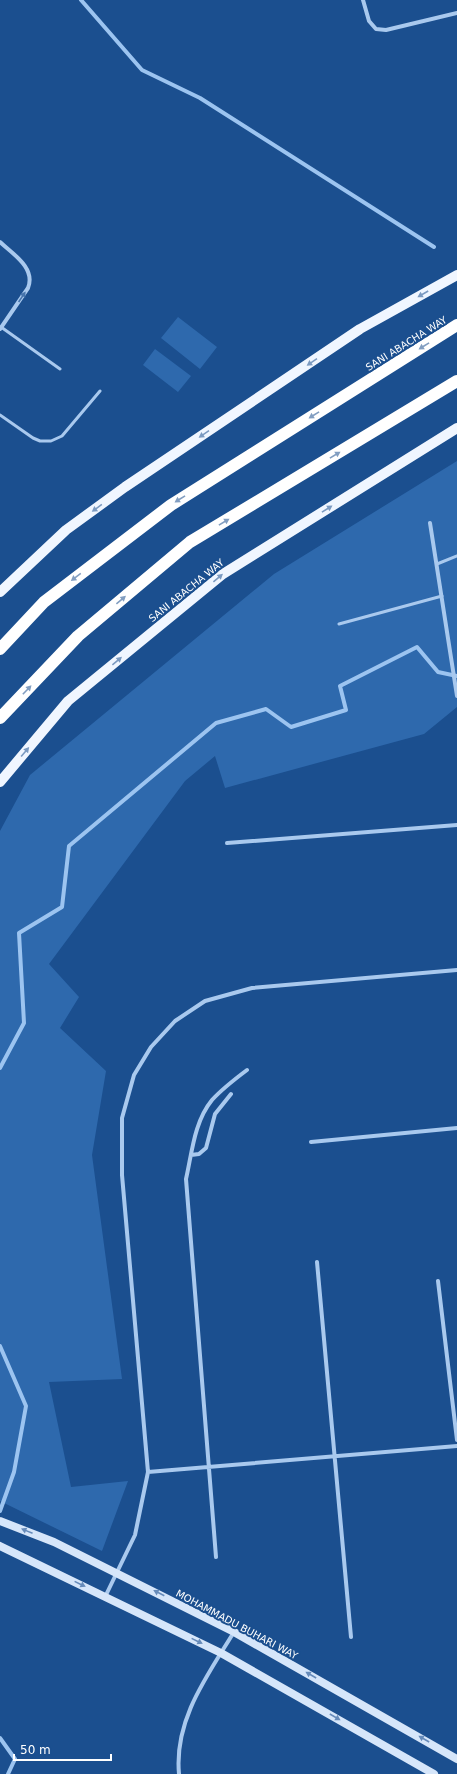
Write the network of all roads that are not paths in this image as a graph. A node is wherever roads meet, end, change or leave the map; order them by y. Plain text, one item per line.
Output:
1 (363, 0) edge
2 (457, 13) edge
3 (0, 242) edge
4 (457, 275) edge
5 (457, 325) edge
6 (1, 328) edge
7 (60, 369) dead end
8 (457, 381) edge
9 (100, 391) dead end
10 (0, 415) edge
11 (457, 428) edge
12 (430, 523) dead end
13 (457, 556) edge
14 (437, 564) junction
15 (0, 592) edge
16 (442, 596) junction
17 (339, 624) dead end
18 (0, 649) edge
19 (457, 696) edge
20 (0, 718) edge
21 (0, 782) edge
22 (457, 825) edge
23 (227, 843) dead end
24 (457, 970) edge
25 (247, 1070) dead end
26 (231, 1094) dead end
27 (457, 1128) edge
28 (311, 1142) dead end
29 (192, 1155) junction
30 (317, 1262) dead end
31 (438, 1281) dead end
32 (457, 1440) edge
33 (457, 1446) edge
34 (335, 1457) junction
35 (209, 1467) junction
36 (148, 1472) junction
37 (0, 1521) edge
38 (0, 1546) edge
39 (216, 1557) dead end
40 (117, 1572) junction
41 (106, 1597) junction
42 (234, 1632) junction
43 (351, 1637) dead end
44 (221, 1653) junction
45 (457, 1759) edge
46 (179, 1774) edge
47 (434, 1774) edge

1 - 2 street
6 -> 3 street
4 -> 15 main road
5 -> 18 highway, SANI ABACHA WAY
6 - 7 lane
20 -> 8 highway
9 - 10 lane
21 -> 11 main road, SANI ABACHA WAY
12 - 14 street
13 - 14 lane
14 - 16 street
16 - 17 lane
16 - 19 street
22 - 23 street
24 - 36 street
25 - 29 street
26 - 29 street
27 - 28 street
29 - 35 street
30 - 34 street
31 - 32 street
33 - 34 street
34 - 35 street
34 - 43 street
35 - 36 street
35 - 39 street
36 - 40 street
40 -> 37 main road, MOHAMMADU BUHARI WAY
38 -> 41 main road
40 - 41 street
42 -> 40 main road, MOHAMMADU BUHARI WAY
41 -> 44 main road
42 - 44 street
45 -> 42 main road, MOHAMMADU BUHARI WAY
44 - 46 street
44 -> 47 main road

